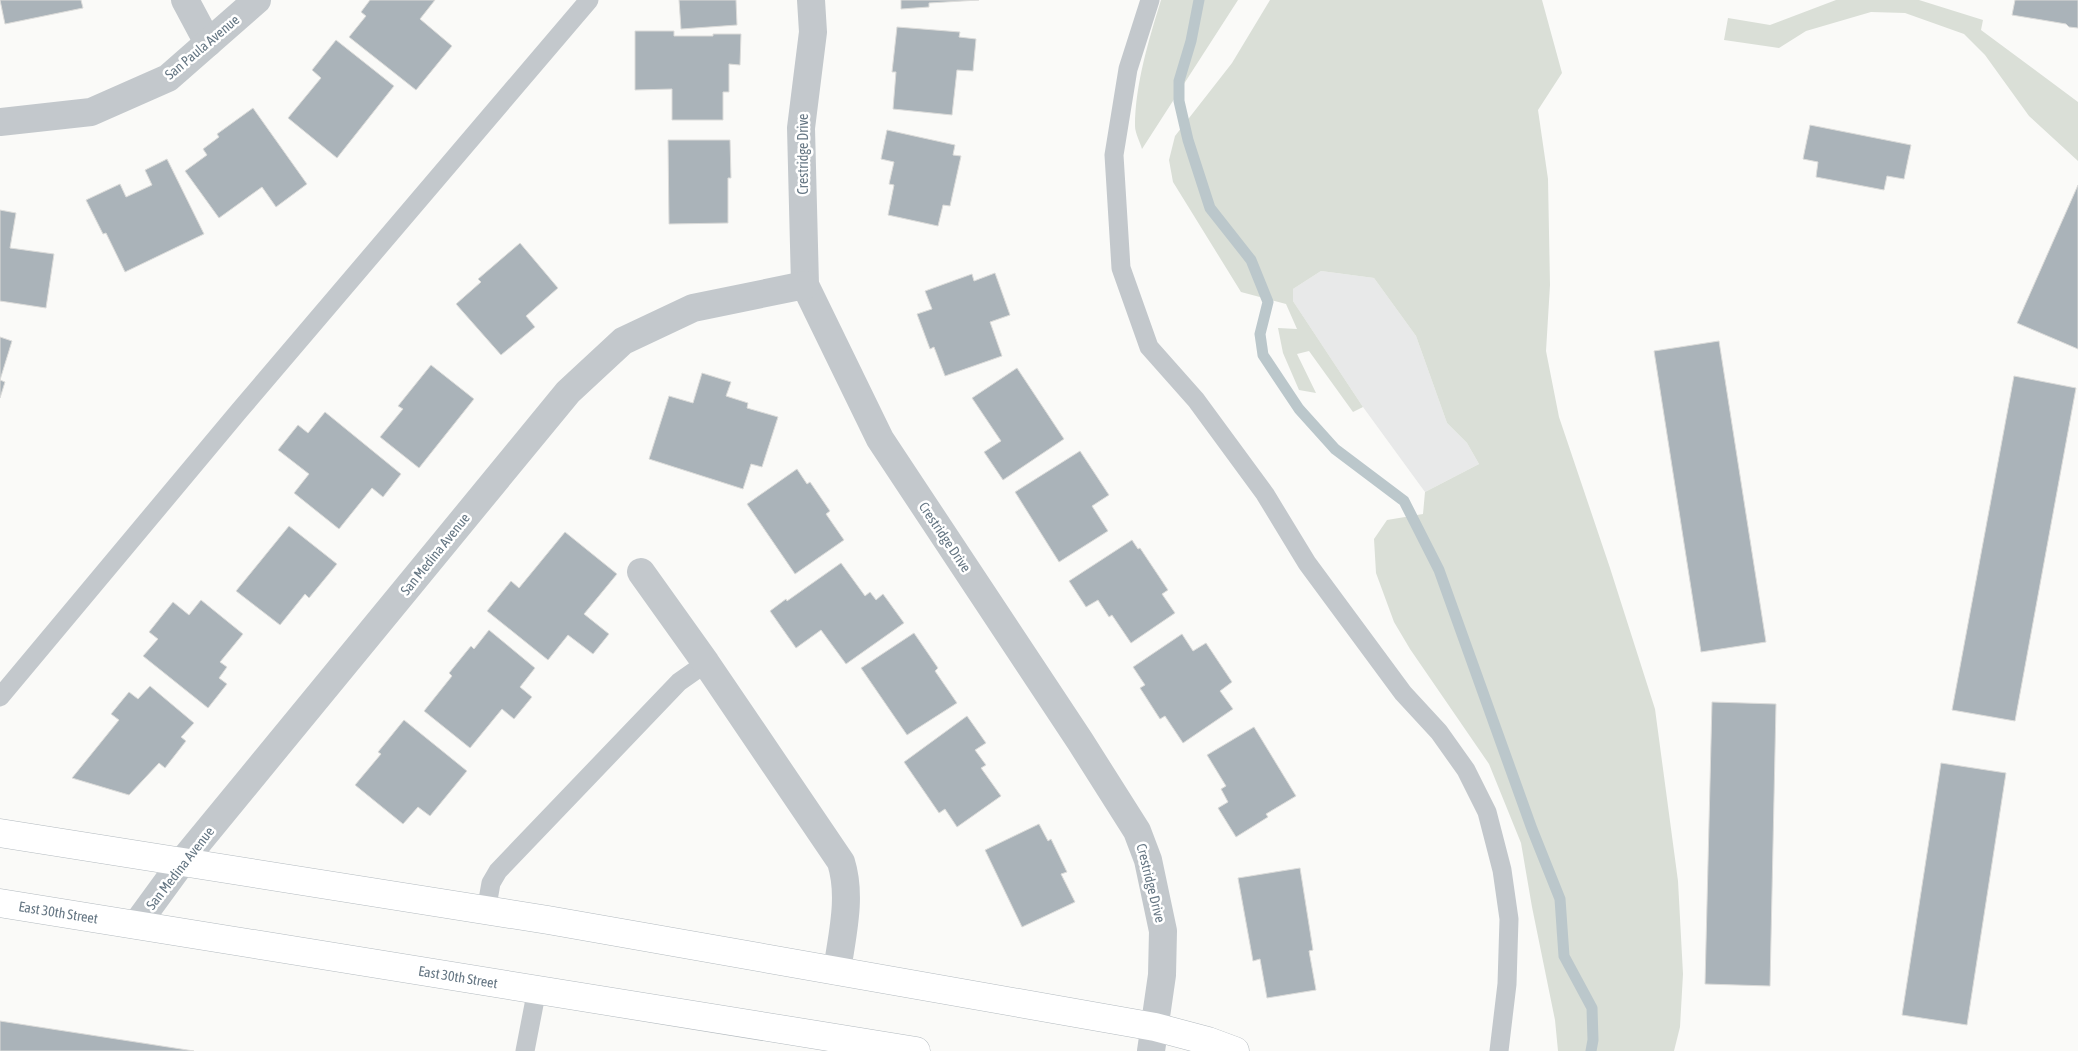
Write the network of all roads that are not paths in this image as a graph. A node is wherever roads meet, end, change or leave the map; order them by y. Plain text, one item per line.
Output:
1 (185, 0) edge
2 (257, 0) edge
3 (588, 0) edge
4 (810, 0) edge
5 (1150, 0) edge
6 (208, 43) junction
7 (0, 122) edge
8 (805, 285) junction
9 (641, 572) dead end
10 (706, 663) junction
11 (0, 697) edge
12 (0, 833) edge
13 (182, 862) junction
14 (0, 903) edge
15 (486, 911) junction
16 (136, 925) junction
17 (837, 971) junction
18 (537, 989) junction
19 (1153, 1039) edge
20 (525, 1051) edge
21 (916, 1051) edge
22 (1235, 1051) edge
23 (1499, 1051) edge

1 - 6 street
2 - 6 street, San Paula Avenue
3 - 11 lane
4 - 8 street, Crestridge Drive
5 - 23 lane
6 - 7 street, San Paula Avenue
8 - 13 street, San Medina Avenue
8 - 19 street, Crestridge Drive
9 - 10 street
10 - 15 lane
10 - 17 street
12 - 13 main road
13 - 15 main road
13 - 16 street, San Medina Avenue
14 - 16 main road, East 30th Street
15 - 17 main road
16 - 18 main road, East 30th Street
17 - 19 main road
18 - 20 lane
18 - 21 main road, East 30th Street
19 - 22 main road

